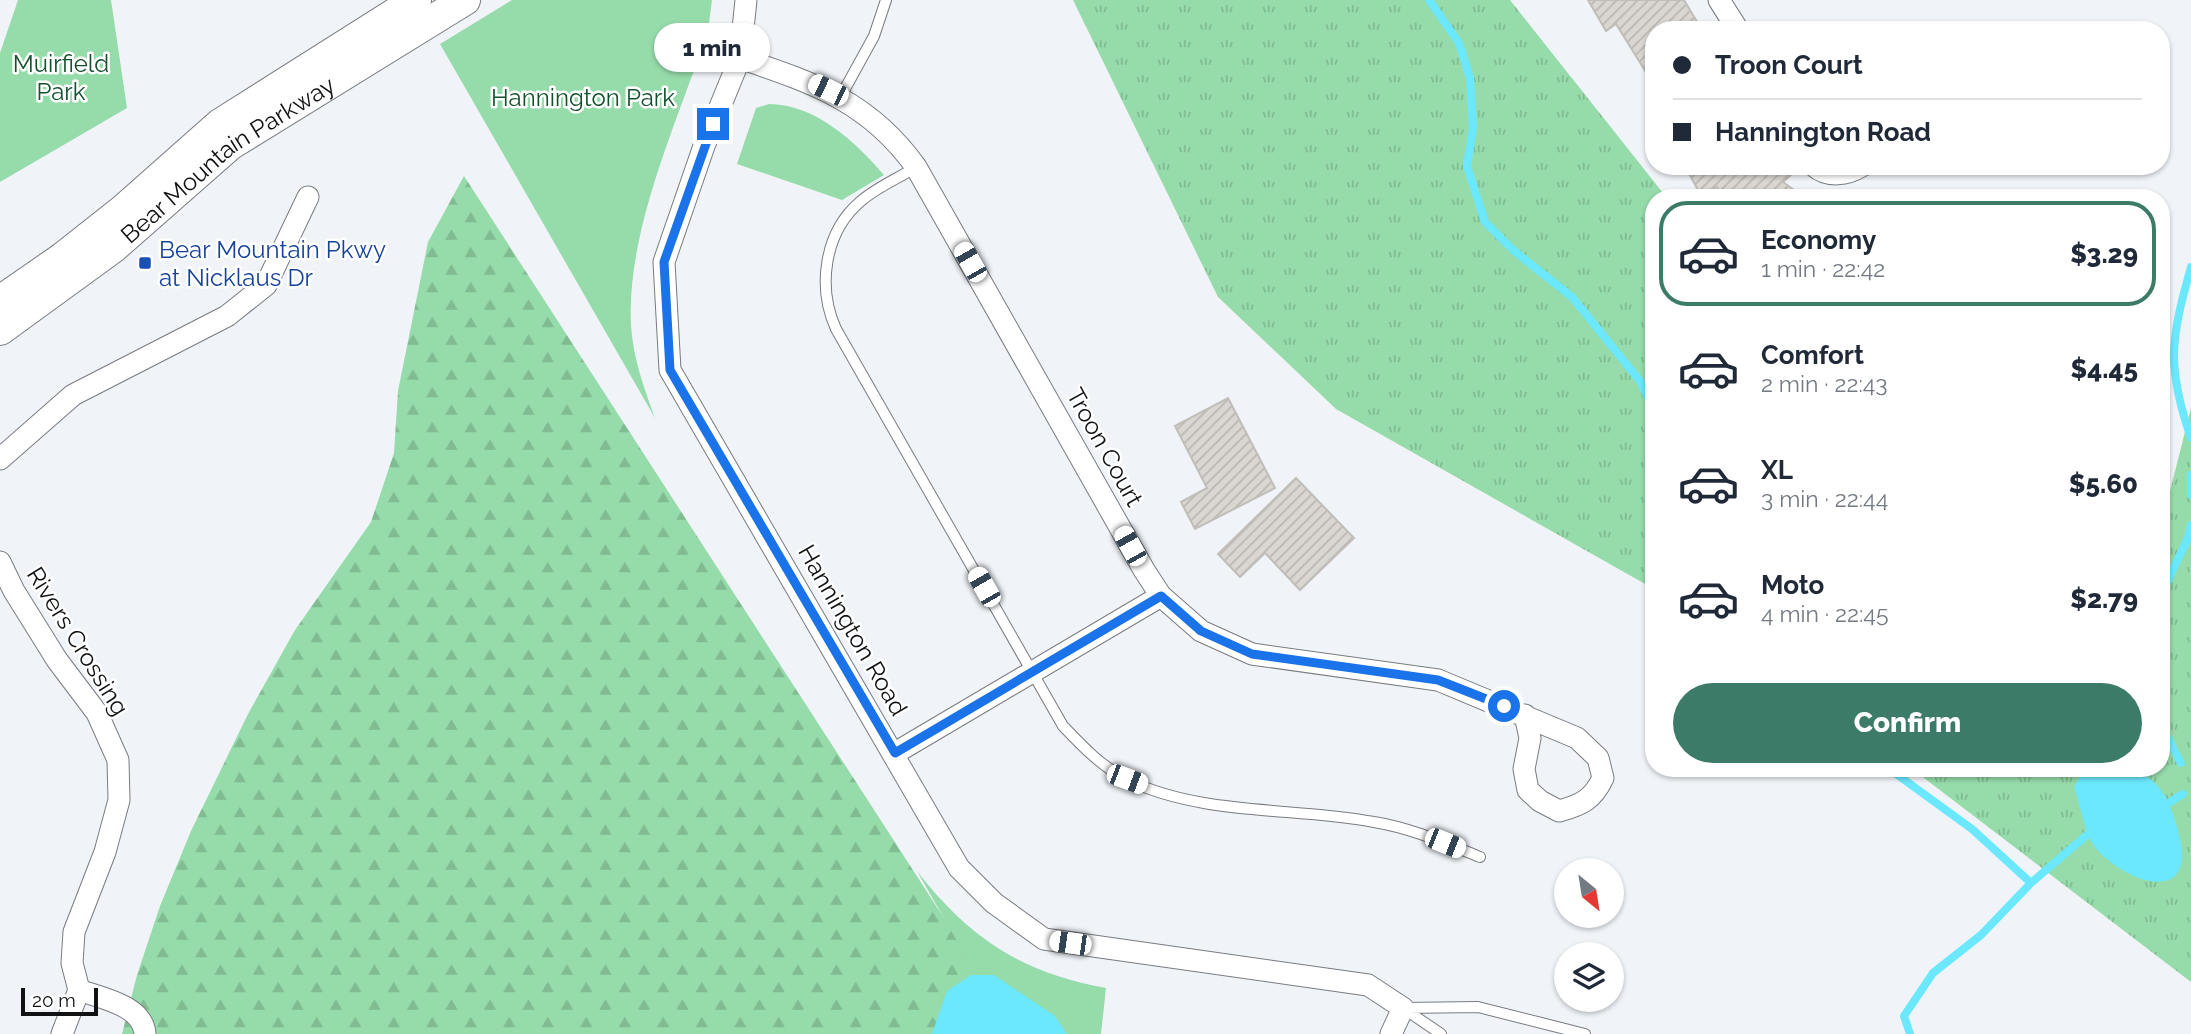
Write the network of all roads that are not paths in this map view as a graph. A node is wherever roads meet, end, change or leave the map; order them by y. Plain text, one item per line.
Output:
1 (416, 0) edge
2 (465, 0) edge
3 (746, 0) edge
4 (886, 0) edge
5 (1719, 0) edge
6 (1732, 21) edge
7 (740, 58) junction
8 (841, 96) junction
9 (916, 167) junction
10 (308, 197) dead end
11 (0, 301) edge
12 (0, 330) edge
13 (0, 459) edge
14 (0, 562) edge
15 (7, 595) edge
16 (1161, 596) junction
17 (1034, 673) junction
18 (1525, 715) junction
19 (895, 753) junction
20 (1480, 857) dead end
21 (79, 990) junction
22 (1402, 1008) junction
23 (62, 1034) edge
24 (145, 1034) edge
25 (1391, 1034) edge
26 (1441, 1034) edge
27 (1585, 1034) edge

1 - 11 street, Bear Mountain Parkway
2 - 12 street, Bear Mountain Parkway
3 - 7 street, Hannington Road
4 - 8 lane
5 - 6 street
7 - 8 street, Troon Court
7 - 19 street, Hannington Road
8 - 9 street, Troon Court
9 - 16 street, Troon Court
9 - 17 lane
10 - 13 street
14 - 15 street, Rivers Crossing
15 - 21 street, Rivers Crossing
16 - 17 street
16 - 18 street, Troon Court
17 - 19 street
17 - 20 lane
18 - 18 street, Troon Court
19 - 22 street, Hannington Road
21 - 23 street
21 - 24 street
22 - 25 street
22 - 26 lane, Hannington Road
22 - 27 lane

